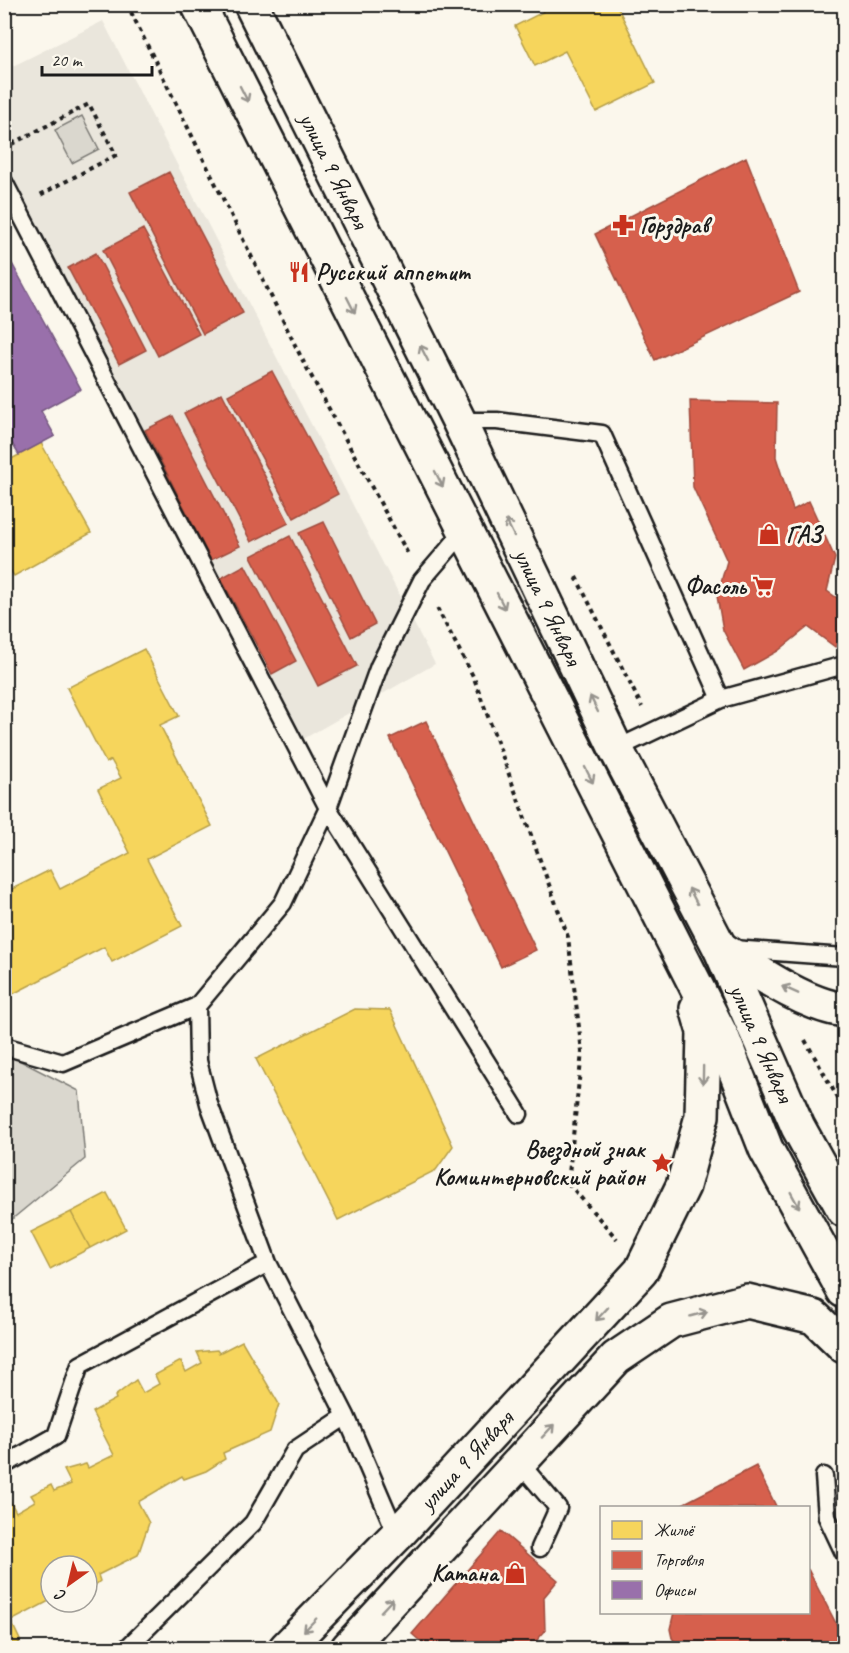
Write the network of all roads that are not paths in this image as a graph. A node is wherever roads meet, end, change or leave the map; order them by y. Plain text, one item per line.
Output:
1 (198, 4) edge
2 (251, 4) edge
3 (4, 182) edge
4 (459, 421) junction
5 (465, 530) junction
6 (844, 665) edge
7 (721, 699) junction
8 (616, 749) junction
9 (328, 808) junction
10 (720, 948) junction
11 (682, 957) junction
12 (844, 957) edge
13 (197, 1006) junction
14 (844, 1010) edge
15 (4, 1046) edge
16 (519, 1114) dead end
17 (844, 1210) edge
18 (268, 1263) junction
19 (844, 1291) edge
20 (844, 1346) edge
21 (346, 1416) junction
22 (519, 1462) junction
23 (4, 1465) edge
24 (824, 1476) dead end
25 (398, 1536) junction
26 (540, 1548) dead end
27 (844, 1553) edge
28 (127, 1648) edge
29 (286, 1648) edge
30 (348, 1648) edge

1 -> 5 main road, улица 9 Января
4 -> 2 main road, улица 9 Января
3 - 9 lane
4 - 7 lane
8 -> 4 main road, улица 9 Января
5 - 9 lane
5 -> 11 main road, улица 9 Января
6 - 7 lane
7 - 8 lane
10 -> 8 main road, улица 9 Января
9 - 13 lane
9 - 16 lane
10 - 12 lane
14 -> 10 main road
10 - 17 main road, улица 9 Января
11 -> 19 main road, улица 9 Января
11 -> 25 main road, улица 9 Января
13 - 15 lane
13 - 18 lane
18 - 21 lane
18 - 23 lane
22 -> 20 main road
21 - 25 lane
21 - 28 lane
22 - 26 lane
30 -> 22 main road
24 - 27 lane
25 -> 29 main road, улица 9 Января

